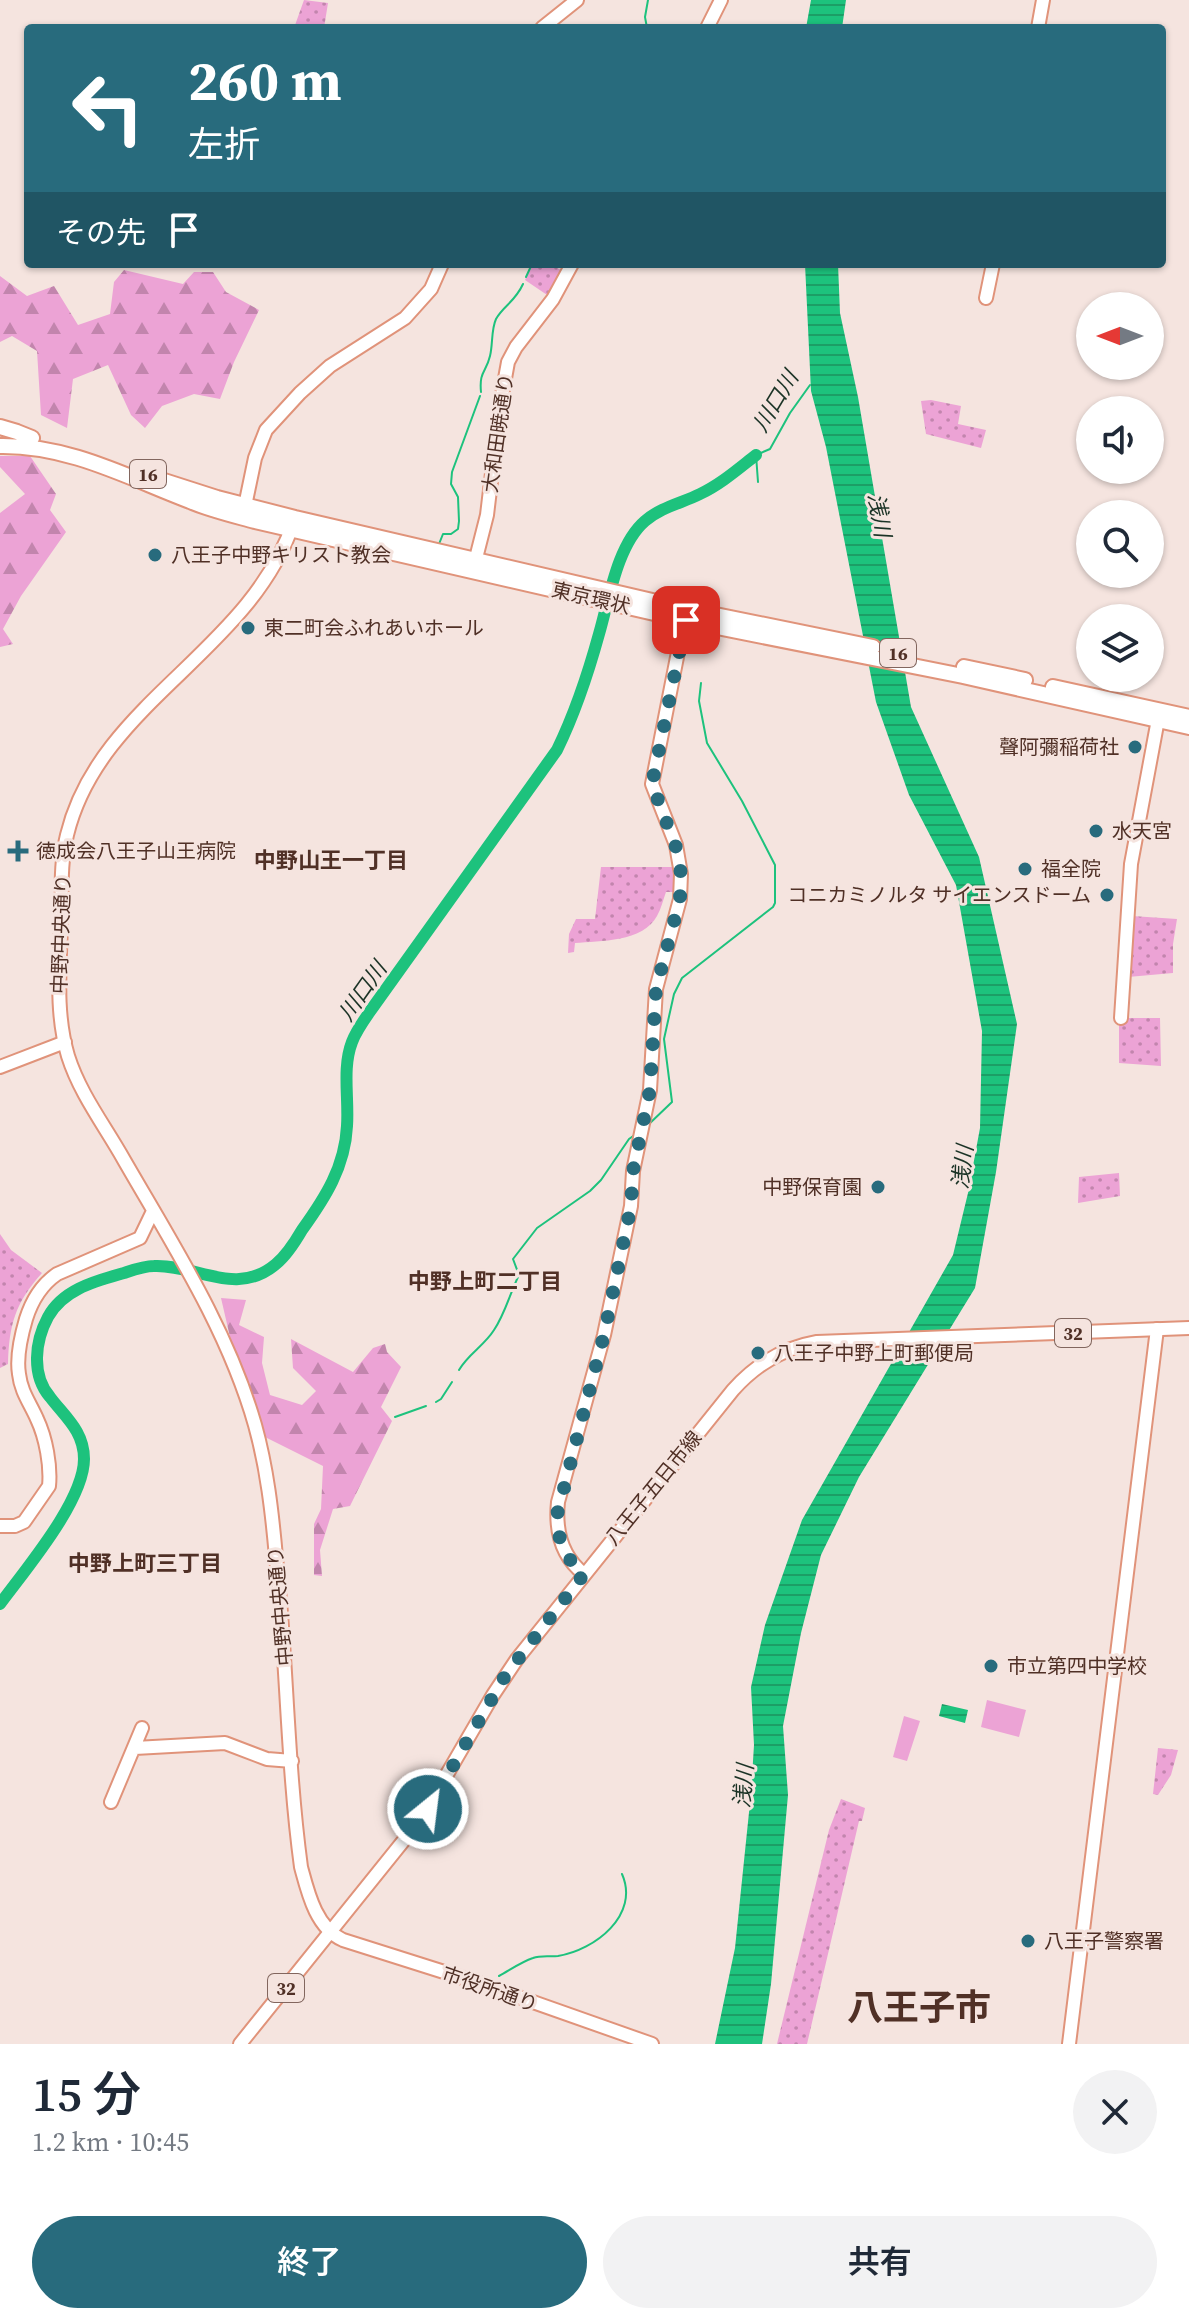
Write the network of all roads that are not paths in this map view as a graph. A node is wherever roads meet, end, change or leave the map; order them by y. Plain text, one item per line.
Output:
1 (577, 0) edge
2 (721, 0) edge
3 (1043, 0) edge
4 (547, 24) edge
5 (709, 24) edge
6 (1039, 24) edge
7 (440, 268) edge
8 (570, 268) edge
9 (992, 268) edge
10 (986, 298) dead end
11 (0, 427) edge
12 (0, 437) edge
13 (32, 438) junction
14 (0, 446) edge
15 (243, 512) junction
16 (293, 524) junction
17 (474, 565) junction
18 (688, 615) junction
19 (1158, 715) junction
20 (1189, 717) edge
21 (1189, 727) edge
22 (1121, 1018) dead end
23 (65, 1042) junction
24 (0, 1067) edge
25 (153, 1211) junction
26 (1189, 1328) edge
27 (1157, 1329) junction
28 (0, 1526) edge
29 (584, 1574) junction
30 (142, 1728) dead end
31 (135, 1748) junction
32 (292, 1761) junction
33 (111, 1802) dead end
34 (330, 1932) junction
35 (646, 2042) edge
36 (240, 2044) edge
37 (1069, 2044) edge

1 - 4 street
2 - 5 street
3 - 6 street
7 - 15 street
8 - 17 street, 大和田暁通り
9 - 10 street
11 - 13 highway
12 - 13 highway, 東京環状 / 16
13 - 15 highway, 東京環状 / 16
14 - 15 highway, 東京環状 / 16
15 - 16 highway, 東京環状 / 16
16 - 17 highway, 東京環状 / 16
16 - 23 street, 中野中央通り
17 - 18 highway, 東京環状 / 16
18 - 19 highway, 東京環状 / 16
18 - 29 street
19 - 20 highway, 東京環状 / 16
19 - 21 highway, 東京環状 / 16
19 - 22 street
23 - 24 street
23 - 25 street, 中野中央通り
25 - 28 street
25 - 32 street, 中野中央通り
26 - 27 street, 八王子五日市線 / 32
27 - 29 street, 八王子五日市線 / 32
27 - 37 street
29 - 34 street, 八王子五日市線 / 32
30 - 31 street
31 - 32 street
31 - 33 street
32 - 34 street, 中野中央通り
34 - 35 street, 市役所通り
34 - 36 street, 八王子五日市線 / 32

